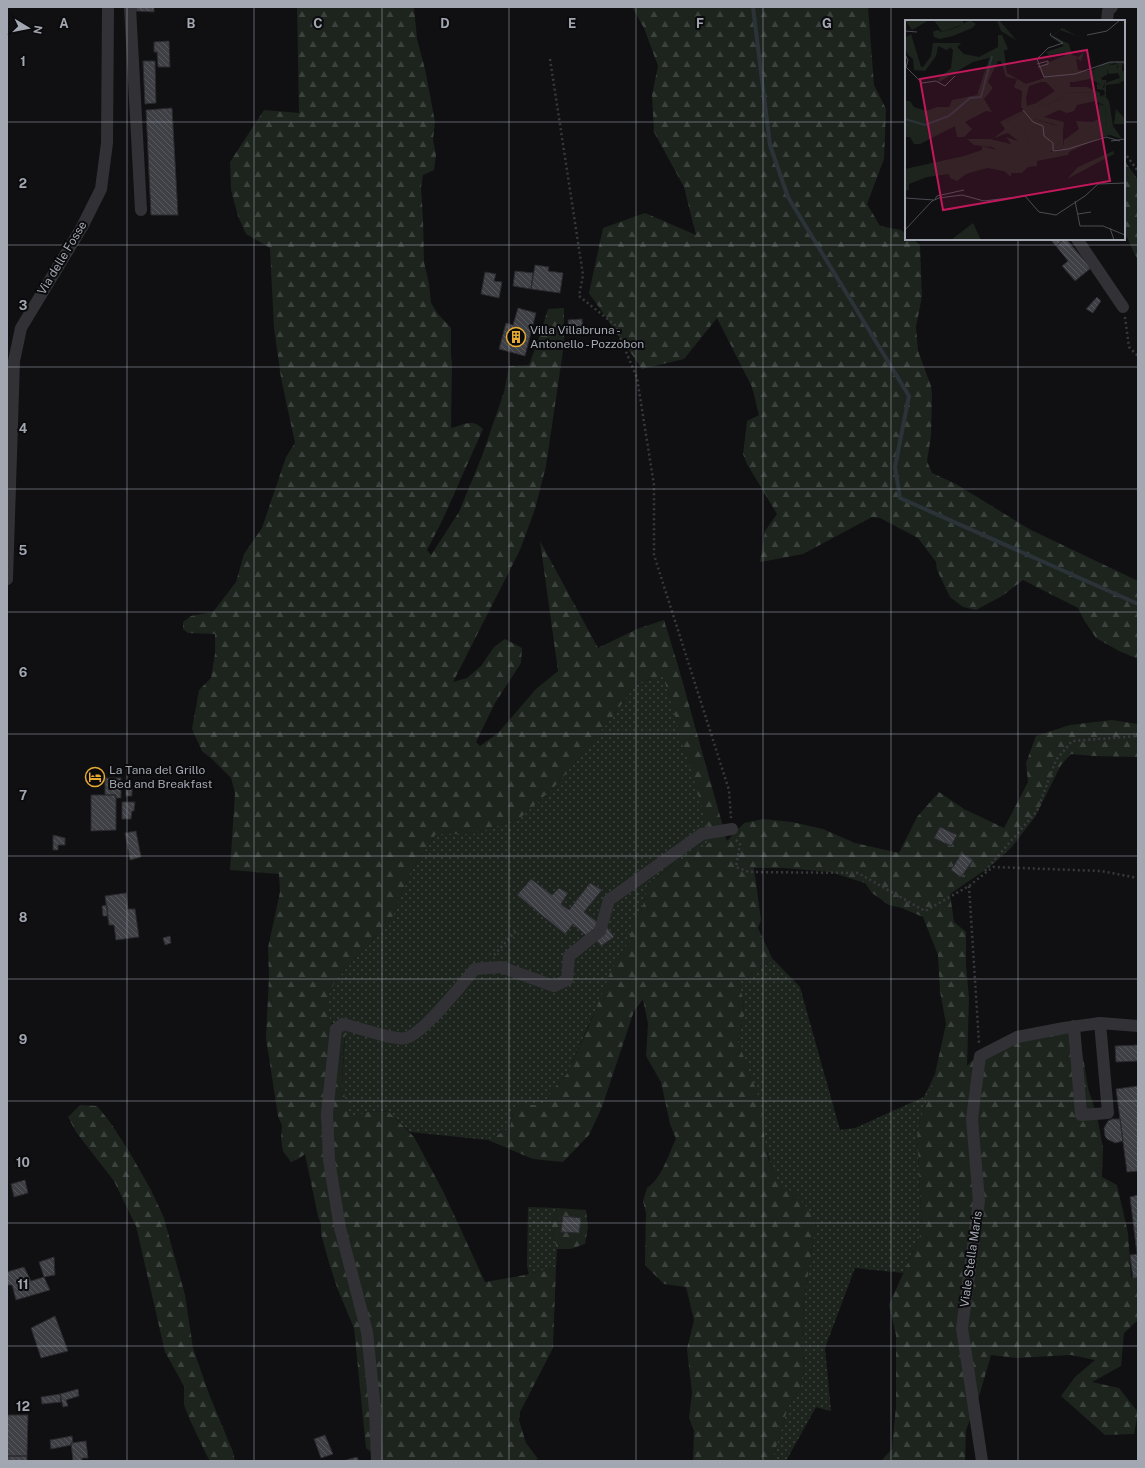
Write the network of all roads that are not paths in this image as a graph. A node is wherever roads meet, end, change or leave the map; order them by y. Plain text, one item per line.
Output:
1 (108, 7) edge
2 (130, 7) edge
3 (1112, 7) edge
4 (1107, 20) edge
5 (141, 210) dead end
6 (1078, 240) edge
7 (1123, 306) road end
8 (7, 579) edge
9 (732, 829) road end
10 (1100, 1023) junction
11 (1074, 1026) junction
12 (1138, 1026) edge
13 (377, 1461) edge
14 (982, 1461) edge

1 - 8 street, Via delle Fosse
2 - 5 street
3 - 4 street
6 - 7 street
9 - 13 street
10 - 11 street
10 - 11 street
10 - 12 street
11 - 14 street, Viale Stella Maris

